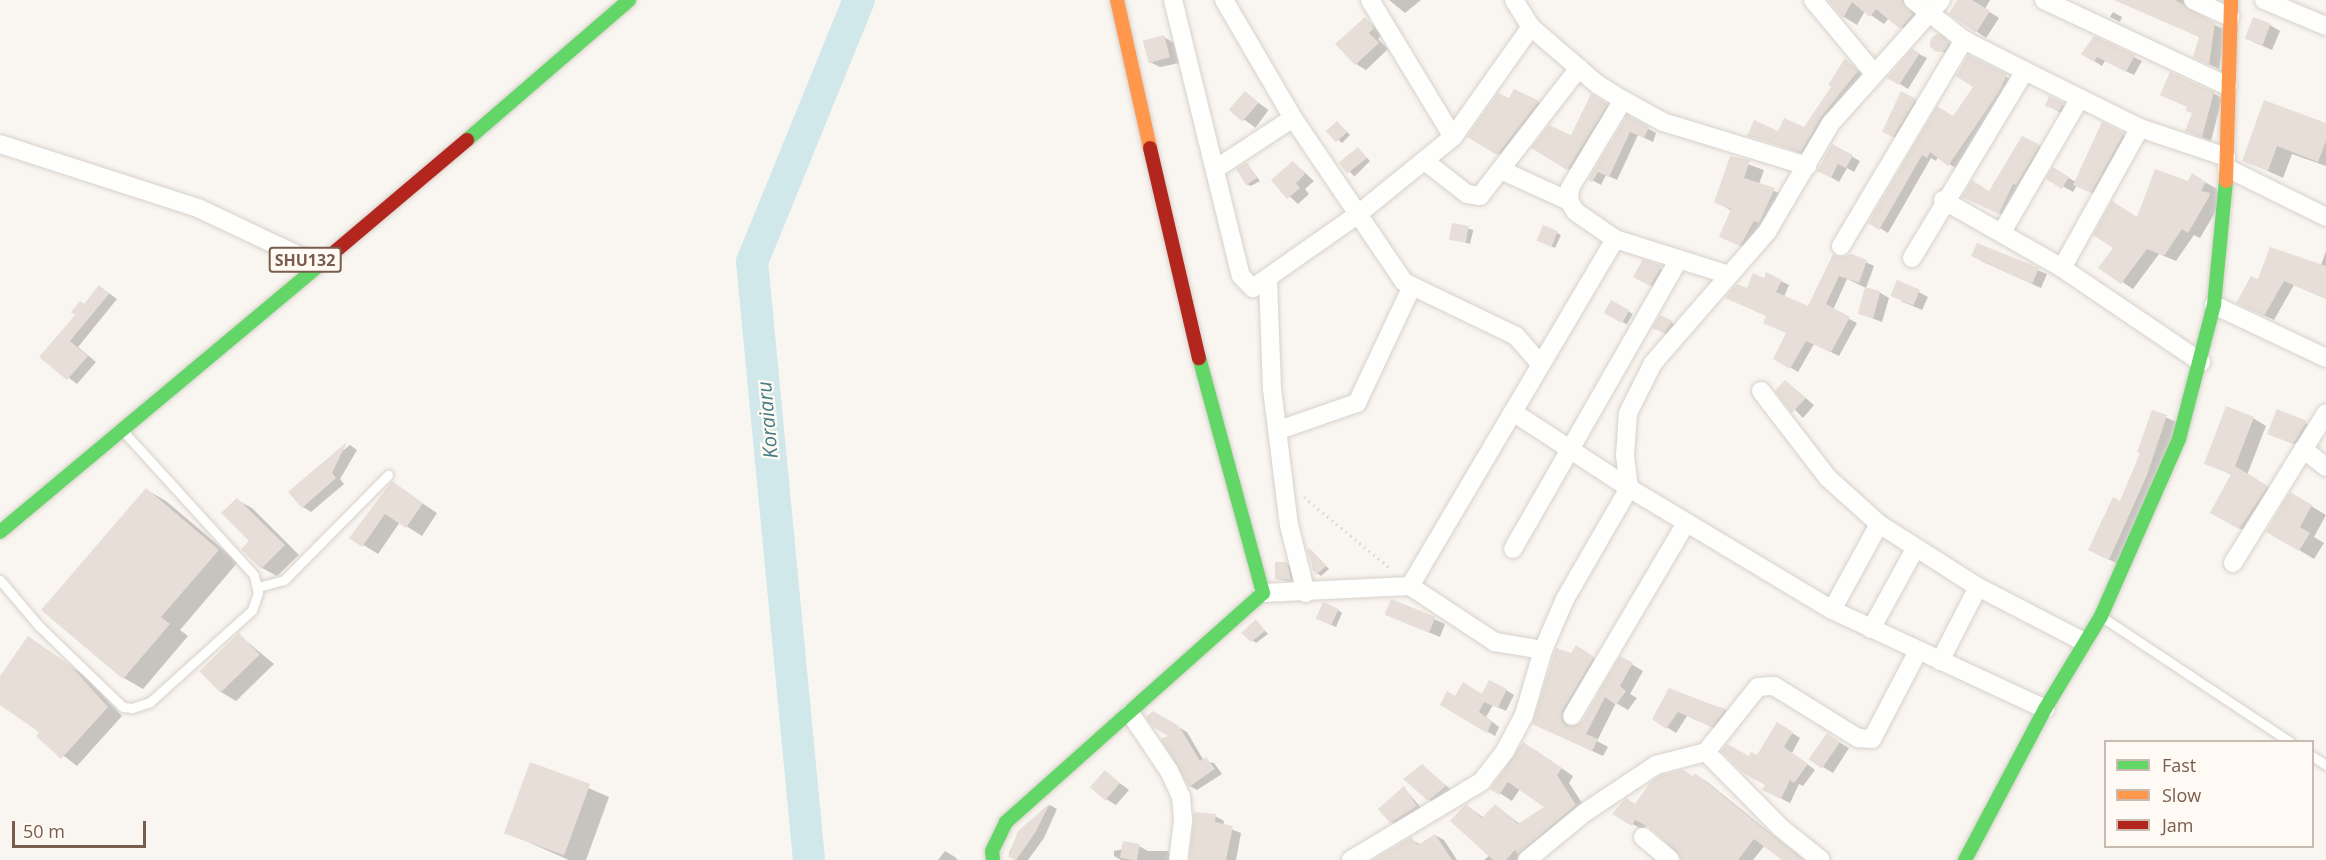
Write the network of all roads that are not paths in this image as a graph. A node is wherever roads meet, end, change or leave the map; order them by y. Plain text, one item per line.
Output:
1 (610, 0) edge
2 (629, 0) edge
3 (1117, 0) edge
4 (1173, 0) edge
5 (1224, 0) edge
6 (1370, 0) edge
7 (1514, 0) edge
8 (1813, 0) edge
9 (1913, 0) edge
10 (2044, 0) edge
11 (2193, 0) edge
12 (2264, 0) edge
13 (1936, 6) edge
14 (2231, 8) edge
15 (2326, 26) edge
16 (1531, 27) junction
17 (1964, 40) junction
18 (1579, 68) junction
19 (2025, 71) junction
20 (1873, 72) junction
21 (2228, 86) junction
22 (2080, 98) junction
23 (1623, 100) junction
24 (1293, 118) junction
25 (2139, 128) junction
26 (1453, 137) junction
27 (0, 144) edge
28 (1426, 162) junction
29 (2226, 163) junction
30 (1807, 166) junction
31 (1217, 168) junction
32 (1501, 170) junction
33 (1944, 200) junction
34 (1569, 201) junction
35 (1357, 215) junction
36 (2326, 217) edge
37 (2002, 232) junction
38 (1615, 238) junction
39 (1841, 246) dead end
40 (1911, 258) dead end
41 (306, 259) junction
42 (1679, 259) junction
43 (2062, 268) junction
44 (1729, 275) junction
45 (1268, 280) junction
46 (1411, 288) junction
47 (2214, 305) junction
48 (2326, 358) edge
49 (2200, 362) junction
50 (1541, 365) junction
51 (1761, 391) dead end
52 (1513, 411) junction
53 (2326, 413) edge
54 (117, 424) junction
55 (1279, 430) junction
56 (1570, 449) junction
57 (2303, 449) junction
58 (2326, 466) edge
59 (388, 475) dead end
60 (1629, 488) junction
61 (0, 519) edge
62 (1686, 523) junction
63 (1879, 524) junction
64 (0, 532) edge
65 (1513, 549) dead end
66 (1915, 549) junction
67 (2233, 563) dead end
68 (0, 580) edge
69 (1410, 586) junction
70 (258, 587) junction
71 (1978, 587) junction
72 (1263, 593) junction
73 (1306, 593) junction
74 (1832, 610) junction
75 (2102, 616) junction
76 (1871, 629) junction
77 (2084, 642) junction
78 (1543, 650) junction
79 (1918, 651) junction
80 (1940, 661) junction
81 (2045, 709) junction
82 (1130, 713) junction
83 (1572, 716) dead end
84 (2288, 740) edge
85 (1706, 752) junction
86 (1643, 837) dead end
87 (993, 860) edge
88 (1178, 860) edge
89 (1351, 860) edge
90 (1527, 860) edge
91 (1670, 860) edge
92 (1821, 860) edge
93 (1965, 860) edge

1 - 41 street, SHU132
2 - 54 street
3 - 72 street
4 - 31 street
5 - 24 street
6 - 26 street
7 - 16 street
8 - 20 street
9 - 13 street
10 - 21 street
11 - 14 street
12 - 15 street
13 - 17 street
13 - 20 street
14 - 21 street
16 - 18 street
16 - 26 street
17 - 19 street
17 - 39 street
18 - 23 street
18 - 32 street
19 - 22 street
19 - 33 street
20 - 30 street
21 - 29 street
22 - 25 street
22 - 37 street
23 - 30 street
23 - 34 street
24 - 31 street
24 - 35 street
25 - 29 street
25 - 43 street
26 - 28 street
27 - 41 street
28 - 32 street
28 - 35 street
29 - 36 street
29 - 47 street
30 - 44 street
31 - 45 street
32 - 34 street
33 - 37 street
33 - 40 street
34 - 38 street
35 - 45 street
35 - 46 street
37 - 43 street
38 - 42 street
38 - 50 street
41 - 54 street, SHU132
42 - 44 street
42 - 56 street
43 - 49 street
44 - 60 street
45 - 55 street
46 - 50 street
46 - 55 street
47 - 48 street
47 - 49 street
49 - 75 street
50 - 52 street
51 - 63 street
52 - 56 street
52 - 69 street
53 - 57 street
54 - 61 street, SHU132
54 - 64 street
54 - 70 lane
55 - 73 street
56 - 60 street
56 - 65 street
57 - 58 street
57 - 67 street
59 - 70 lane
60 - 62 street
60 - 78 street
62 - 74 street
62 - 83 street
63 - 66 street
63 - 74 street
66 - 71 street
66 - 76 street
68 - 70 lane
69 - 73 street
69 - 78 street
71 - 77 street
71 - 80 street
72 - 73 street
72 - 82 street
74 - 76 street
75 - 77 street
75 - 84 lane
76 - 79 street
77 - 81 street
78 - 89 street
79 - 80 street
79 - 85 street
80 - 81 street
81 - 93 street
82 - 87 street
82 - 88 street
85 - 90 street
85 - 92 street
86 - 91 street

